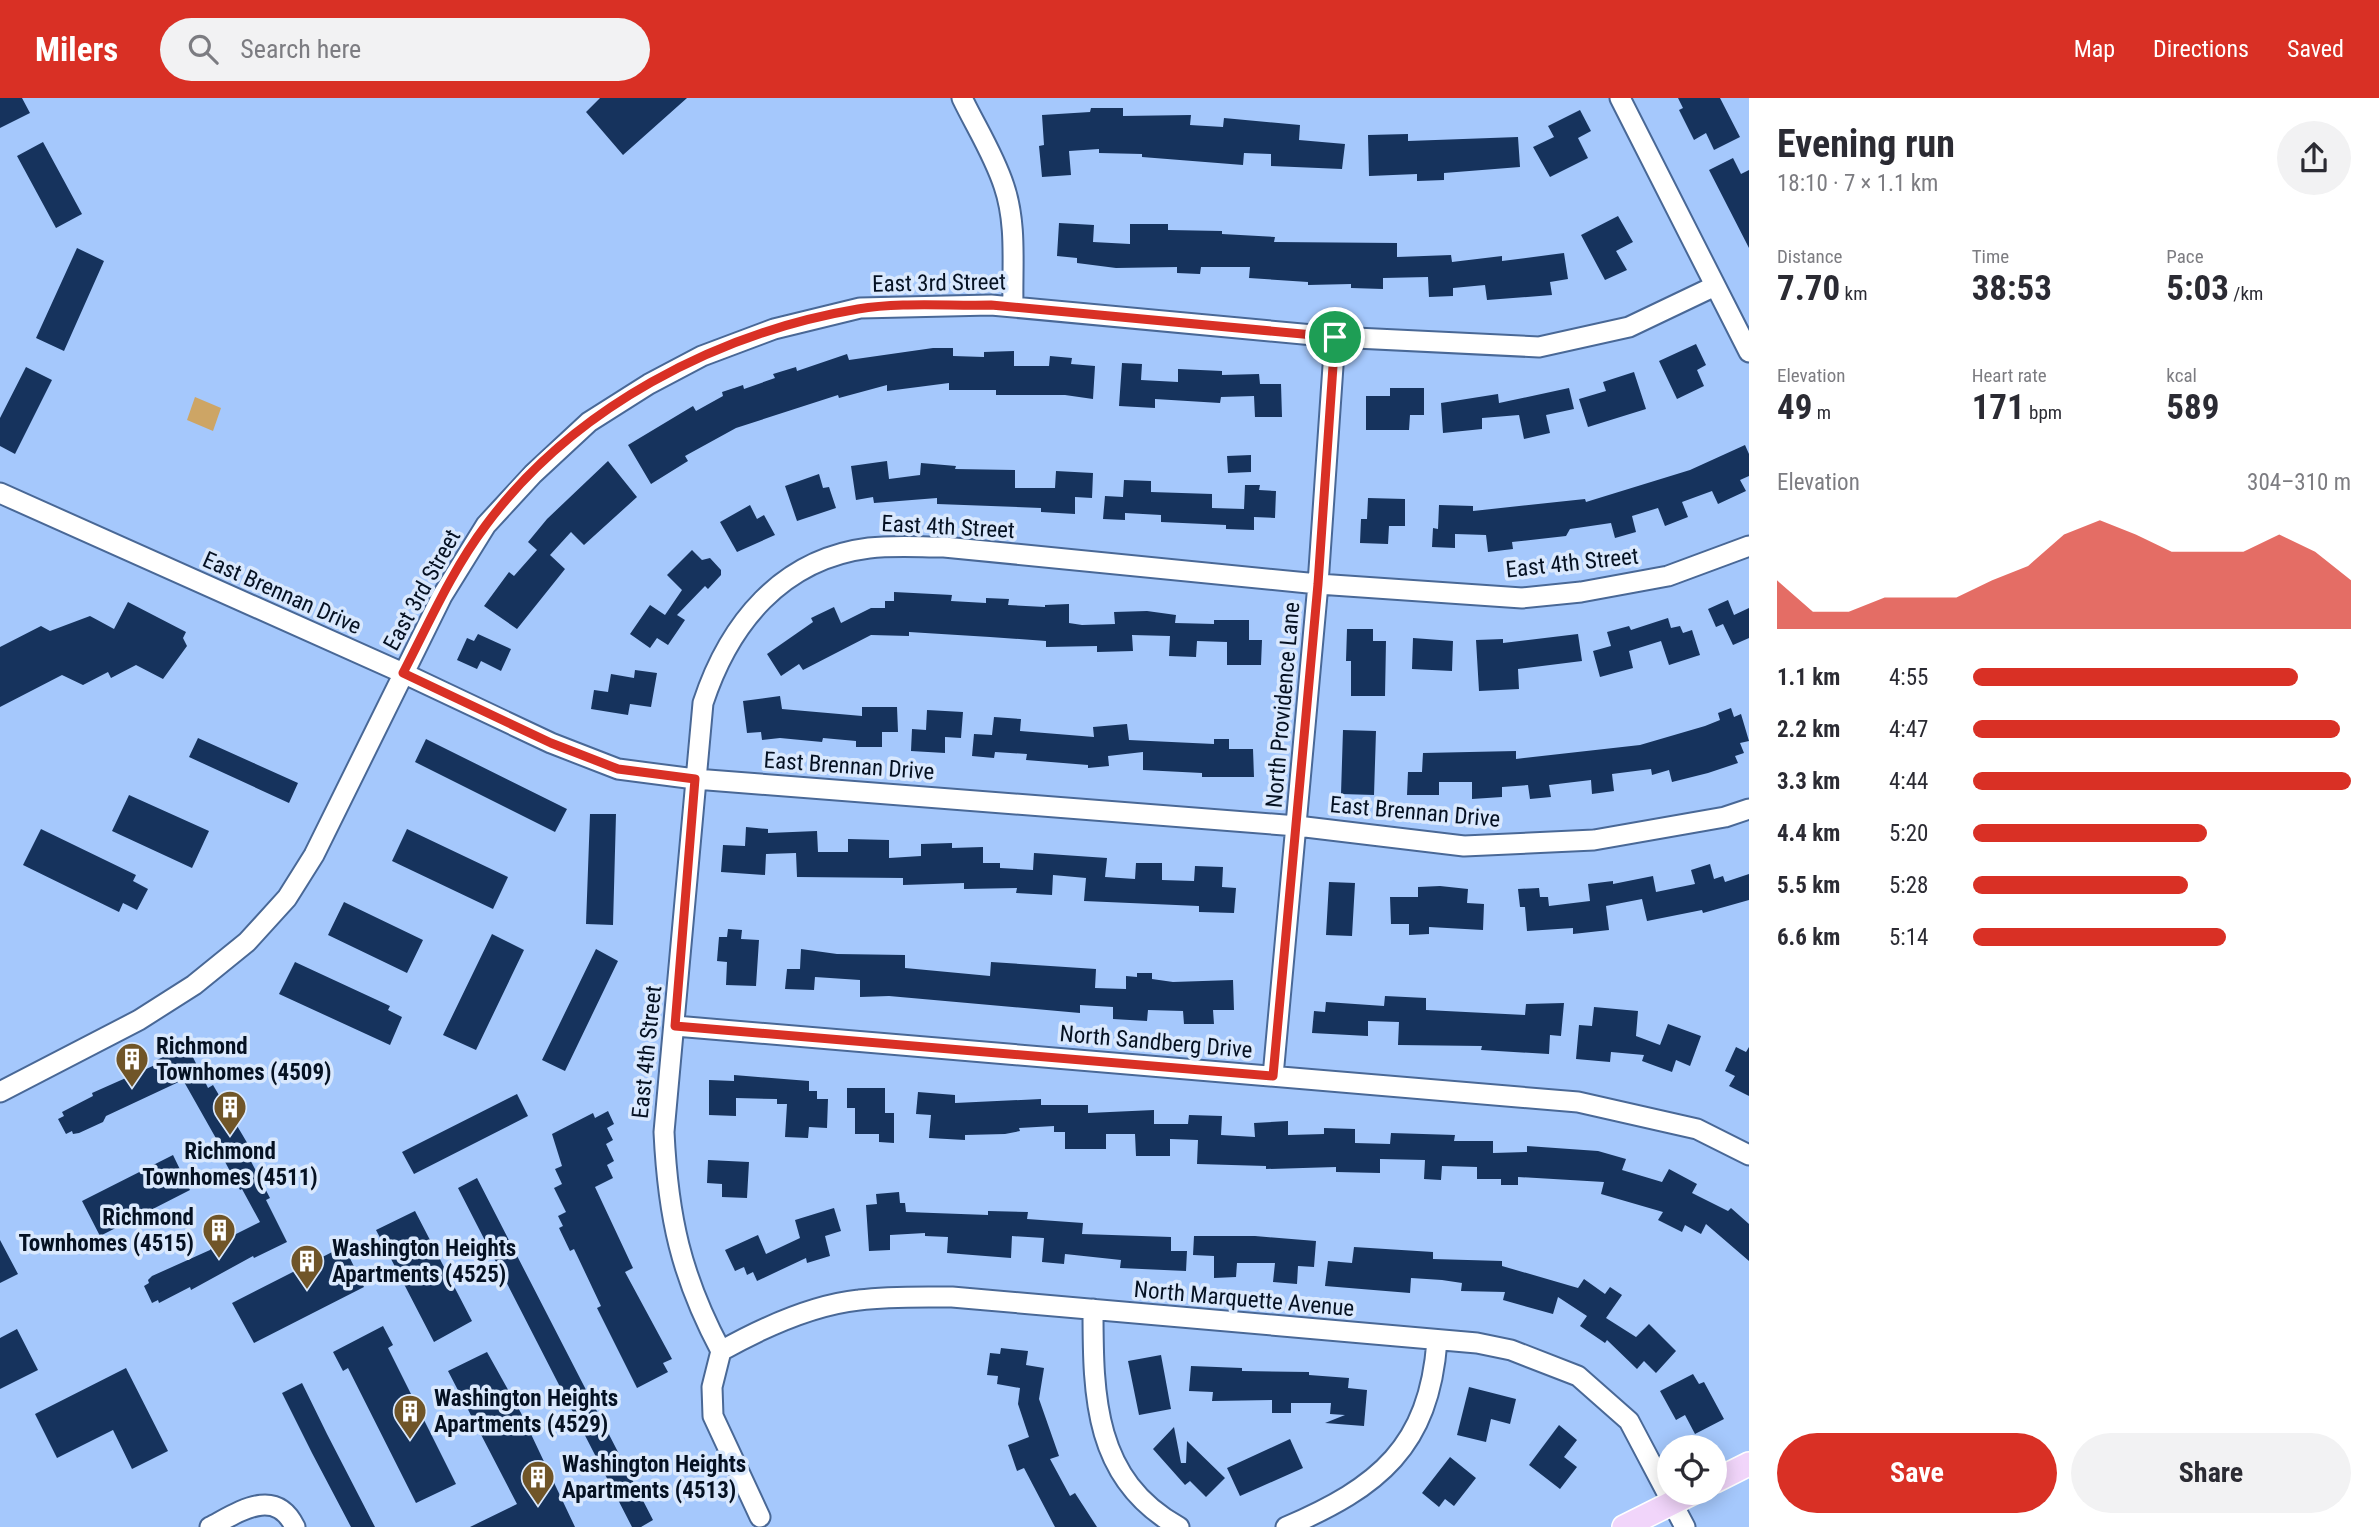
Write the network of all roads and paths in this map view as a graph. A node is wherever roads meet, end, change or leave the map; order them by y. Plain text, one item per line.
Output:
1 (1620, 98) edge
2 (967, 100) edge
3 (1715, 286) junction
4 (1013, 305) junction
5 (1335, 337) junction
6 (1749, 352) edge
7 (0, 493) edge
8 (1749, 546) edge
9 (1318, 584) junction
10 (403, 673) junction
11 (695, 779) junction
12 (1749, 809) edge
13 (1297, 826) junction
14 (675, 1026) junction
15 (1273, 1076) junction
16 (0, 1092) edge
17 (1749, 1155) edge
18 (1093, 1309) junction
19 (1437, 1342) junction
20 (721, 1351) junction
21 (1657, 1461) edge
22 (1749, 1464) edge
23 (1727, 1475) edge
24 (1669, 1505) edge
25 (1683, 1505) edge
26 (760, 1517) dead end
27 (210, 1527) edge
28 (295, 1527) edge
29 (1179, 1527) edge
30 (1286, 1527) edge
31 (1625, 1527) edge
32 (1685, 1527) edge

1 - 3 street
2 - 4 street
3 - 5 street, East 3rd Street
3 - 6 street
4 - 5 street, East 3rd Street
4 - 10 street, East 3rd Street
5 - 9 street, North Providence Lane
7 - 10 street, East Brennan Drive
8 - 9 street, East 4th Street
9 - 11 street, East 4th Street
9 - 13 street, North Providence Lane
10 - 11 street, East Brennan Drive
10 - 16 street, East 3rd Street
11 - 13 street, East Brennan Drive
11 - 14 street, East 4th Street
12 - 13 street, East Brennan Drive
13 - 15 street, North Providence Lane
14 - 15 street, North Sandberg Drive
14 - 20 street, East 4th Street
15 - 17 street, North Sandberg Drive
18 - 19 street, North Marquette Avenue
18 - 20 street, North Marquette Avenue
18 - 29 street
19 - 21 street, North Marquette Avenue
19 - 30 street
20 - 26 street
22 - 23 main road
24 - 31 main road
25 - 32 street, North Marquette Avenue
27 - 28 street

